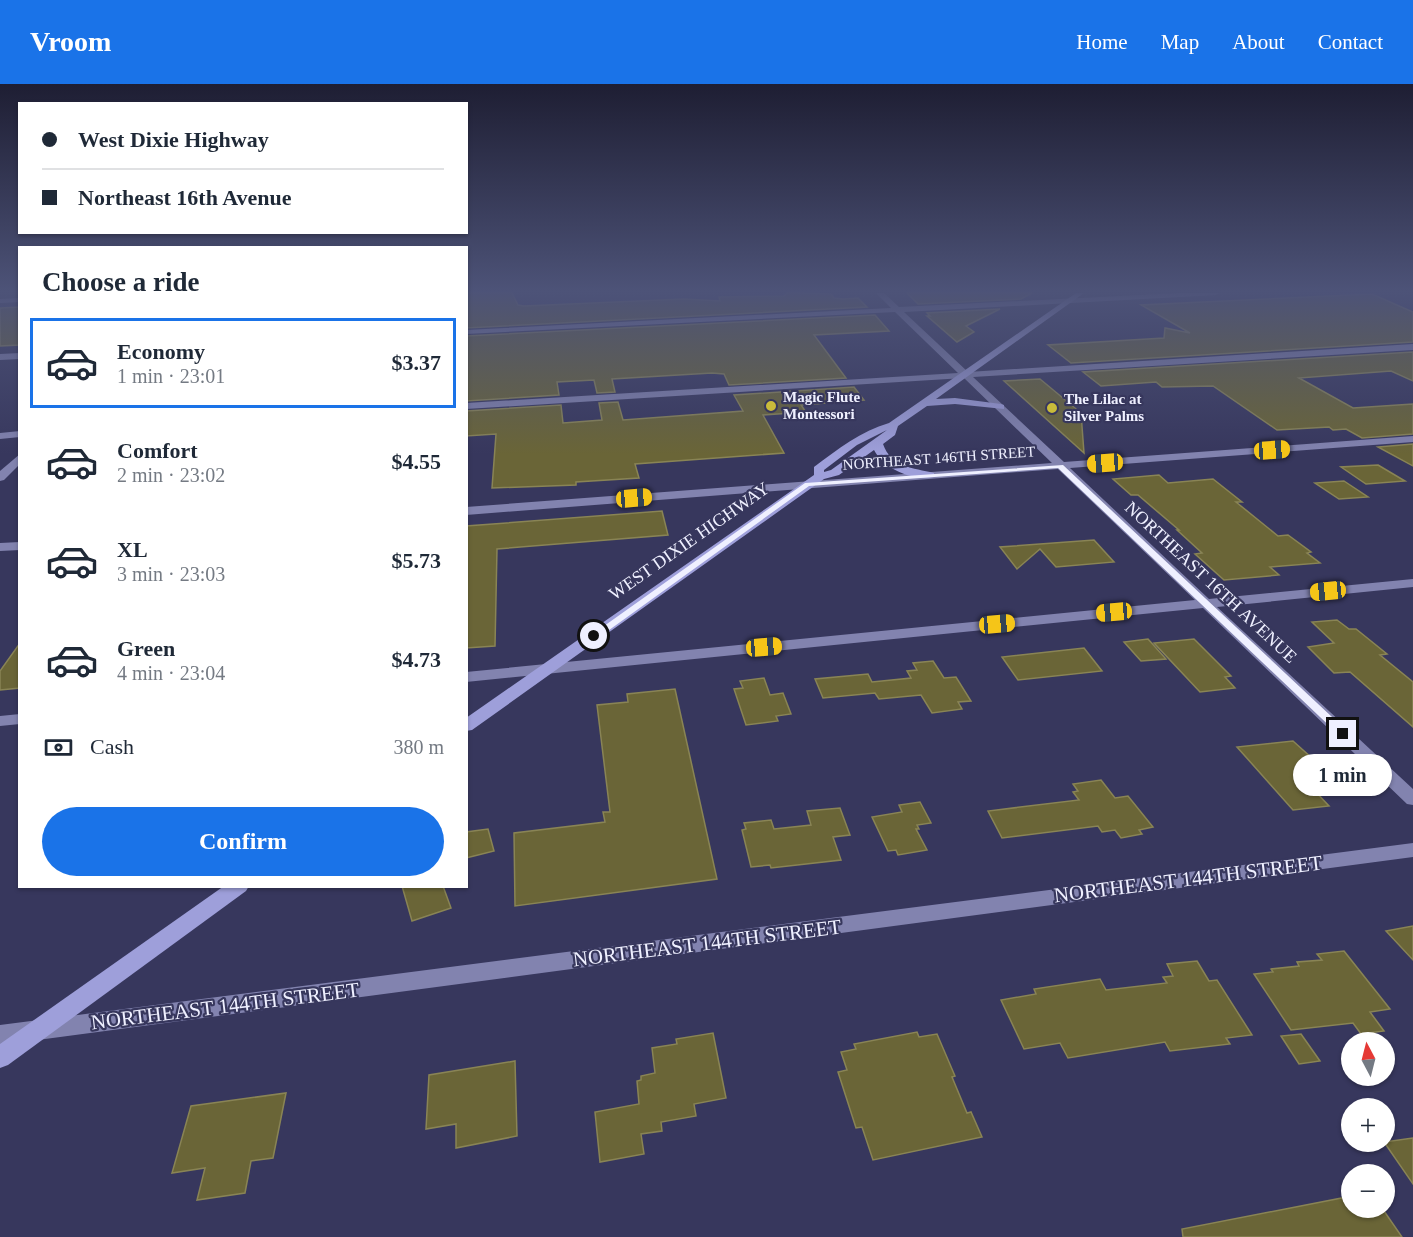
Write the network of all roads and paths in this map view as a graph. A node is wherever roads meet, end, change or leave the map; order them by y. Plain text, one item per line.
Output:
1 (937, 347) edge
2 (1004, 347) edge
3 (1413, 347) edge
4 (18, 356) edge
5 (0, 357) edge
6 (967, 374) junction
7 (925, 403) junction
8 (468, 406) edge
9 (1000, 407) junction
10 (893, 425) junction
11 (18, 434) edge
12 (0, 436) edge
13 (1413, 439) edge
14 (877, 442) junction
15 (18, 459) edge
16 (1060, 466) junction
17 (819, 476) junction
18 (930, 476) junction
19 (0, 478) edge
20 (808, 484) junction
21 (468, 511) edge
22 (18, 546) edge
23 (0, 547) edge
24 (1413, 583) edge
25 (1204, 603) junction
26 (548, 668) junction
27 (468, 677) edge
28 (18, 719) edge
29 (0, 721) edge
30 (468, 725) edge
31 (1413, 799) edge
32 (1413, 850) edge
33 (236, 888) edge
34 (42, 1029) junction
35 (0, 1035) edge
36 (0, 1057) edge

1 - 6 street, NORTHEAST 16TH AVENUE
2 - 6 main road, WEST DIXIE HIGHWAY
3 - 6 street
4 - 5 street
6 - 7 main road, WEST DIXIE HIGHWAY
6 - 8 street
6 - 9 street, NORTHEAST 16TH AVENUE
7 - 9 main road
7 - 10 main road, WEST DIXIE HIGHWAY
9 - 16 street, NORTHEAST 16TH AVENUE
10 - 14 main road, WEST DIXIE HIGHWAY
10 - 17 main road, WEST DIXIE HIGHWAY
11 - 12 street
13 - 16 street, NORTHEAST 146TH STREET
14 - 17 main road, WEST DIXIE HIGHWAY
14 - 18 main road
15 - 19 street
16 - 18 street, NORTHEAST 146TH STREET
16 - 25 street, NORTHEAST 16TH AVENUE
17 - 20 main road, WEST DIXIE HIGHWAY
18 - 20 street, NORTHEAST 146TH STREET
20 - 21 street, NORTHEAST 146TH STREET
20 - 26 main road, WEST DIXIE HIGHWAY
22 - 23 street
24 - 25 street
25 - 26 street
25 - 31 street, NORTHEAST 16TH AVENUE
26 - 27 street
26 - 30 main road, WEST DIXIE HIGHWAY
28 - 29 street
32 - 34 street, NORTHEAST 144TH STREET
33 - 34 main road
34 - 35 street, NORTHEAST 144TH STREET
34 - 36 main road

